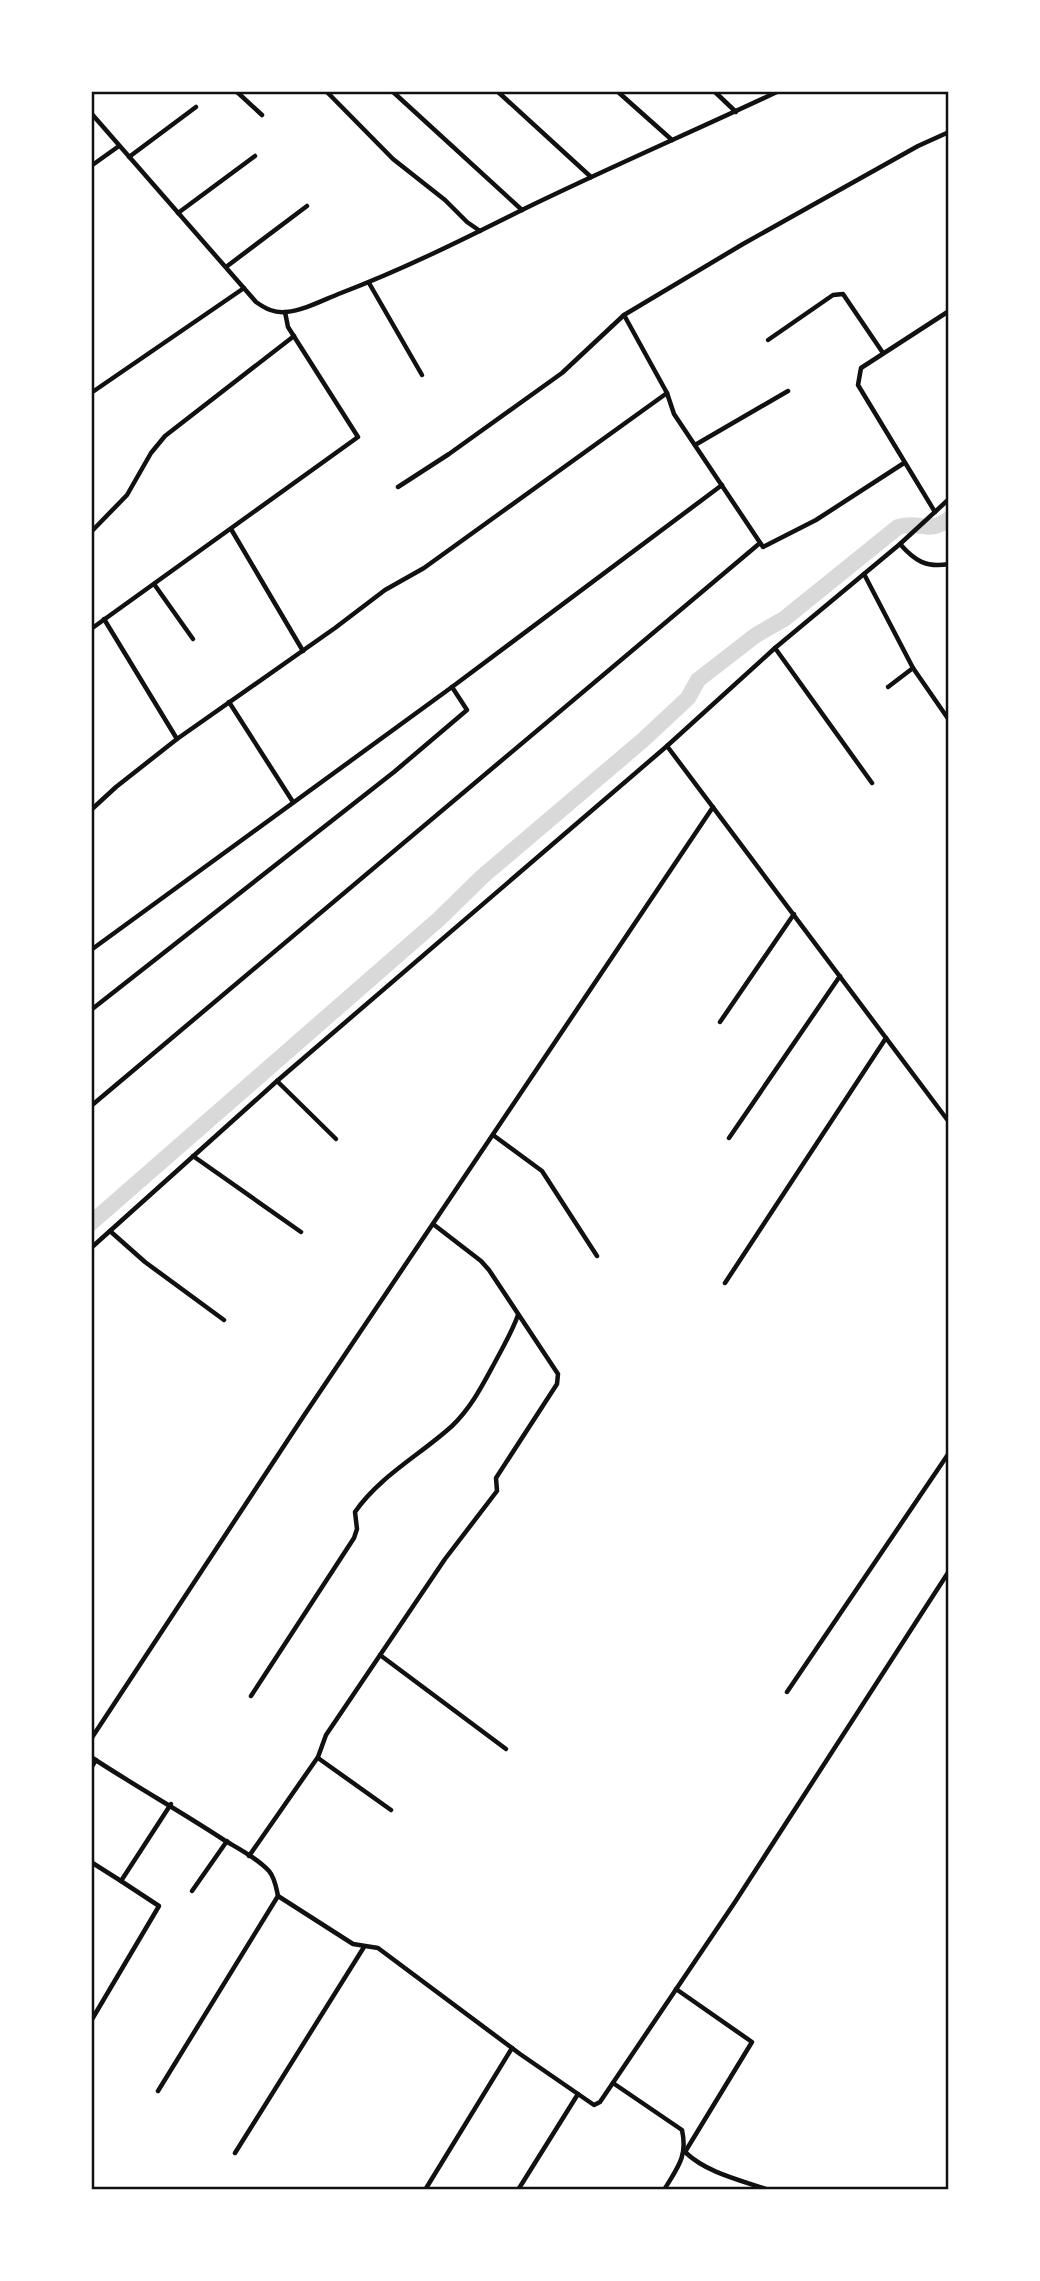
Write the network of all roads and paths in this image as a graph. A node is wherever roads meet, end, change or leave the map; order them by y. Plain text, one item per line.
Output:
1 (236, 91) edge
2 (326, 91) edge
3 (392, 91) edge
4 (497, 91) edge
5 (617, 91) edge
6 (713, 91) edge
7 (777, 91) edge
8 (197, 107) dead end
9 (736, 112) junction
10 (91, 113) edge
11 (262, 115) dead end
12 (949, 132) edge
13 (671, 140) junction
14 (120, 146) junction
15 (255, 156) dead end
16 (129, 157) junction
17 (91, 166) edge
18 (591, 177) junction
19 (307, 206) dead end
20 (522, 211) junction
21 (178, 213) junction
22 (481, 231) junction
23 (226, 267) junction
24 (369, 283) junction
25 (244, 288) junction
26 (949, 311) edge
27 (285, 312) junction
28 (624, 315) junction
29 (294, 336) junction
30 (768, 340) dead end
31 (883, 353) junction
32 (422, 375) dead end
33 (788, 391) dead end
34 (91, 393) edge
35 (667, 393) junction
36 (695, 445) junction
37 (904, 463) junction
38 (722, 485) junction
39 (398, 487) dead end
40 (949, 499) edge
41 (935, 512) junction
42 (230, 529) junction
43 (91, 532) edge
44 (760, 543) junction
45 (900, 544) junction
46 (949, 564) edge
47 (864, 574) junction
48 (153, 584) junction
49 (104, 619) junction
50 (91, 629) edge
51 (192, 639) dead end
52 (775, 648) junction
53 (303, 651) junction
54 (913, 668) junction
55 (452, 687) junction
56 (888, 687) dead end
57 (229, 702) junction
58 (949, 720) edge
59 (177, 739) junction
60 (667, 746) junction
61 (872, 783) dead end
62 (293, 802) junction
63 (713, 807) junction
64 (91, 810) edge
65 (794, 914) junction
66 (91, 950) edge
67 (840, 976) junction
68 (91, 1010) edge
69 (720, 1022) dead end
70 (886, 1038) junction
71 (277, 1081) junction
72 (91, 1106) edge
73 (949, 1122) edge
74 (493, 1135) junction
75 (729, 1138) dead end
76 (335, 1139) dead end
77 (192, 1156) junction
78 (433, 1224) junction
79 (110, 1231) junction
80 (301, 1232) dead end
81 (91, 1248) edge
82 (597, 1256) dead end
83 (725, 1283) dead end
84 (519, 1314) junction
85 (224, 1320) dead end
86 (949, 1453) edge
87 (949, 1571) edge
88 (380, 1655) junction
89 (787, 1692) dead end
90 (251, 1696) dead end
91 (91, 1739) edge
92 (506, 1749) dead end
93 (318, 1758) junction
94 (93, 1759) edge
95 (91, 1768) edge
96 (171, 1804) junction
97 (391, 1810) dead end
98 (227, 1841) junction
99 (249, 1856) junction
100 (91, 1862) edge
101 (121, 1881) junction
102 (192, 1891) dead end
103 (278, 1896) junction
104 (364, 1947) junction
105 (676, 1989) junction
106 (91, 2021) edge
107 (512, 2048) junction
108 (613, 2083) junction
109 (158, 2091) dead end
110 (578, 2094) junction
111 (685, 2152) junction
112 (235, 2153) dead end
113 (425, 2190) edge
114 (519, 2190) edge
115 (664, 2190) edge
116 (769, 2190) edge

1 - 11 street
2 - 22 street
3 - 20 street
4 - 18 street
5 - 13 street
6 - 9 street
7 - 9 street
8 - 16 street
9 - 13 street
10 - 14 street
12 - 28 street
13 - 18 street
14 - 16 street
14 - 17 street
15 - 21 street
16 - 21 street
18 - 20 street
19 - 23 street
20 - 22 street
21 - 23 street
22 - 24 street
23 - 25 street
24 - 27 street
24 - 32 street
25 - 27 street
25 - 34 street
26 - 31 street
27 - 29 street
28 - 35 street
28 - 39 street
29 - 42 street
29 - 43 street
30 - 31 street
31 - 37 street
33 - 36 street
35 - 36 street
35 - 53 street
36 - 38 street
37 - 41 street
37 - 44 street
38 - 44 street
38 - 55 street
40 - 41 street
41 - 45 street
42 - 48 street
42 - 53 street
44 - 72 street
45 - 46 street
45 - 47 street
47 - 52 street
47 - 54 street
48 - 49 street
48 - 51 street
49 - 50 street
49 - 59 street
52 - 60 street
52 - 61 street
53 - 57 street
54 - 56 street
54 - 58 street
55 - 62 street
55 - 68 street
57 - 59 street
57 - 62 street
59 - 64 street
60 - 63 street
60 - 71 street
62 - 66 street
63 - 65 street
63 - 74 street
65 - 67 street
65 - 69 street
67 - 70 street
67 - 75 street
70 - 73 street
70 - 83 street
71 - 76 street
71 - 77 street
74 - 78 street
74 - 82 street
77 - 79 street
77 - 80 street
78 - 84 street
78 - 91 street
79 - 81 street
79 - 85 street
84 - 88 street
84 - 90 street
86 - 89 street
87 - 105 street
88 - 92 street
88 - 93 street
93 - 97 street
93 - 99 street
94 - 95 street
94 - 96 street
96 - 98 street
96 - 101 street
98 - 99 street
98 - 102 street
99 - 103 street
100 - 101 street
101 - 106 street
103 - 104 street
103 - 109 street
104 - 107 street
104 - 112 street
105 - 108 street
105 - 111 street
107 - 110 street
107 - 113 street
108 - 110 street
108 - 111 street
110 - 114 street
111 - 115 street
111 - 116 street

